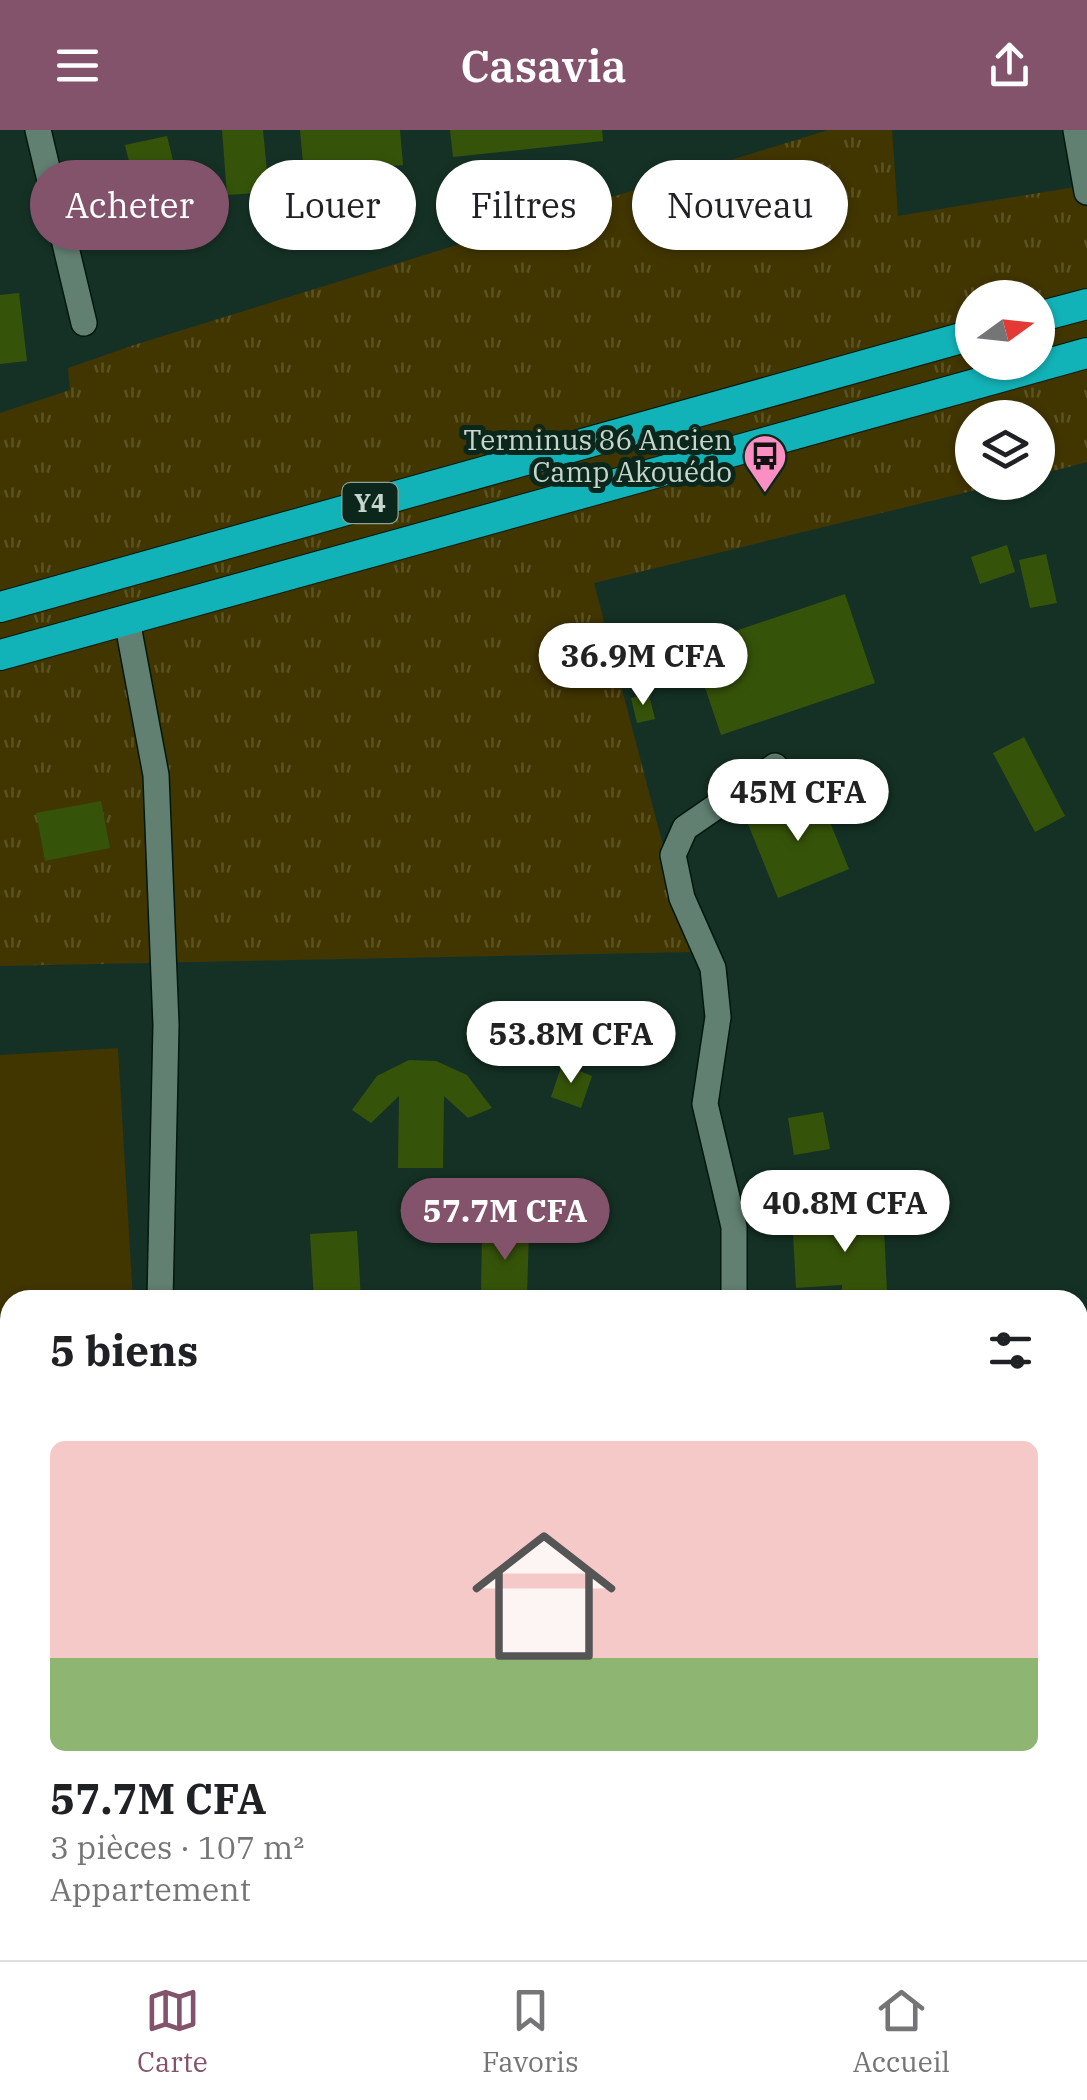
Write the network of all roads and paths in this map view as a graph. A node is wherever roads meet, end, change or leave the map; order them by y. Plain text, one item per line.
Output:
1 (38, 130) edge
2 (1076, 130) edge
3 (1087, 192) edge
4 (1087, 304) edge
5 (1055, 312) edge
6 (84, 323) dead end
7 (955, 340) edge
8 (1087, 352) edge
9 (0, 607) edge
10 (127, 620) junction
11 (0, 655) edge
12 (774, 766) dead end
13 (160, 1290) edge
14 (734, 1290) edge

1 - 6 street
2 - 3 street
4 - 5 highway
7 - 9 highway, Y4
8 - 10 highway, Y4
10 - 11 highway, Y4
10 - 13 street
12 - 14 street

